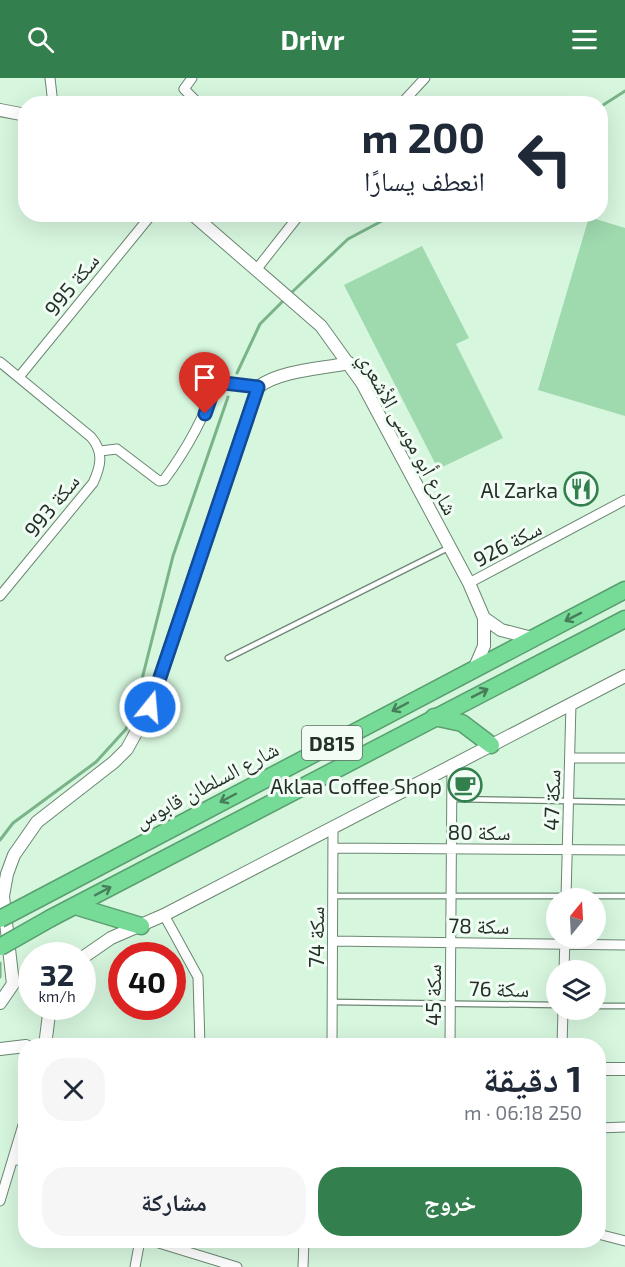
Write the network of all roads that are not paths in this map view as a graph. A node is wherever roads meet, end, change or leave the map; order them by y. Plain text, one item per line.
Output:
1 (50, 78) edge
2 (192, 78) edge
3 (425, 78) edge
4 (52, 96) edge
5 (191, 96) edge
6 (408, 96) edge
7 (0, 110) edge
8 (18, 113) edge
9 (145, 222) edge
10 (201, 222) edge
11 (295, 222) edge
12 (261, 274) junction
13 (0, 362) edge
14 (350, 363) junction
15 (19, 376) junction
16 (258, 387) junction
17 (100, 451) junction
18 (625, 500) edge
19 (450, 547) junction
20 (469, 583) junction
21 (625, 590) edge
22 (0, 596) edge
23 (484, 618) junction
24 (625, 620) edge
25 (532, 638) junction
26 (228, 658) dead end
27 (475, 667) junction
28 (625, 676) edge
29 (571, 703) junction
30 (434, 717) junction
31 (491, 745) junction
32 (570, 758) junction
33 (625, 758) edge
34 (452, 764) junction
35 (452, 799) junction
36 (568, 801) junction
37 (625, 802) edge
38 (333, 828) junction
39 (333, 848) junction
40 (452, 848) junction
41 (567, 849) junction
42 (625, 850) edge
43 (566, 888) edge
44 (333, 896) junction
45 (451, 896) junction
46 (606, 896) edge
47 (625, 896) edge
48 (546, 897) edge
49 (75, 906) junction
50 (164, 915) junction
51 (0, 919) edge
52 (141, 926) junction
53 (333, 940) junction
54 (546, 941) edge
55 (451, 942) junction
56 (606, 944) edge
57 (625, 945) edge
58 (0, 947) edge
59 (96, 948) edge
60 (333, 1002) junction
61 (0, 1004) edge
62 (450, 1004) junction
63 (546, 1005) edge
64 (606, 1006) edge
65 (625, 1006) edge
66 (48, 1020) edge
67 (563, 1020) edge
68 (46, 1038) edge
69 (200, 1038) edge
70 (332, 1038) edge
71 (450, 1038) edge
72 (562, 1038) edge
73 (18, 1047) edge
74 (0, 1049) edge
75 (606, 1069) edge
76 (625, 1069) edge
77 (625, 1127) edge
78 (606, 1128) edge
79 (18, 1142) edge
80 (13, 1159) junction
81 (18, 1160) edge
82 (0, 1201) edge
83 (606, 1236) edge
84 (625, 1241) edge
85 (139, 1248) edge
86 (175, 1248) edge
87 (304, 1248) edge
88 (135, 1267) edge
89 (237, 1267) edge
90 (303, 1267) edge

1 - 4 street
2 - 5 street
3 - 6 street
7 - 8 street
9 - 15 street, سكة 995
10 - 12 street, شارع أبو موسى الأشعري
11 - 12 street
12 - 14 street, شارع أبو موسى الأشعري
13 - 15 street
14 - 16 street
14 - 19 street, شارع أبو موسى الأشعري
15 - 17 street
16 - 17 street
16 - 61 street
17 - 22 street, سكة 993
18 - 20 street, سكة 926
19 - 20 street, شارع أبو موسى الأشعري
19 - 26 lane
20 - 23 street, شارع أبو موسى الأشعري
21 -> 25 highway, شارع السلطان قابوس / D815
23 - 25 street
23 - 27 street, شارع أبو موسى الأشعري
30 -> 24 highway, D815
25 - 27 highway, شارع السلطان قابوس / D815
27 -> 51 highway, شارع السلطان قابوس / D815, bridge
28 - 29 street
29 - 31 street
29 - 32 street, سكة 47
30 - 31 highway
49 -> 30 highway, D815
31 - 34 street
32 - 33 street
32 - 36 street, سكة 47
34 - 35 street, سكة 45
34 - 38 street
35 - 36 lane
35 - 40 street, سكة 45
36 - 37 lane
36 - 41 street, سكة 47
38 - 39 street, سكة 74
38 - 50 street
39 - 40 street, سكة 80
39 - 44 street, سكة 74
40 - 41 street, سكة 80
40 - 45 street, سكة 45
41 - 42 street, سكة 80
41 - 43 street, سكة 47
44 - 45 lane
44 - 53 street, سكة 74
45 - 48 lane
45 - 55 street, سكة 45
46 - 47 lane
49 - 52 highway
49 - 58 highway, D815, bridge
50 - 52 street
50 - 69 street
52 - 59 street
53 - 55 street, سكة 78
53 - 60 street, سكة 74
54 - 55 street, سكة 78
55 - 62 street, سكة 45
56 - 57 street, سكة 78
60 - 62 lane, سكة 76
60 - 70 street, سكة 74
62 - 63 lane, سكة 76
62 - 71 street, سكة 45
64 - 65 lane
66 - 68 street
67 - 72 street
73 - 74 street
75 - 76 street
77 - 78 street
79 - 80 street
80 - 81 street
80 - 82 street
83 - 84 street
85 - 88 street
86 - 89 street
87 - 90 street

